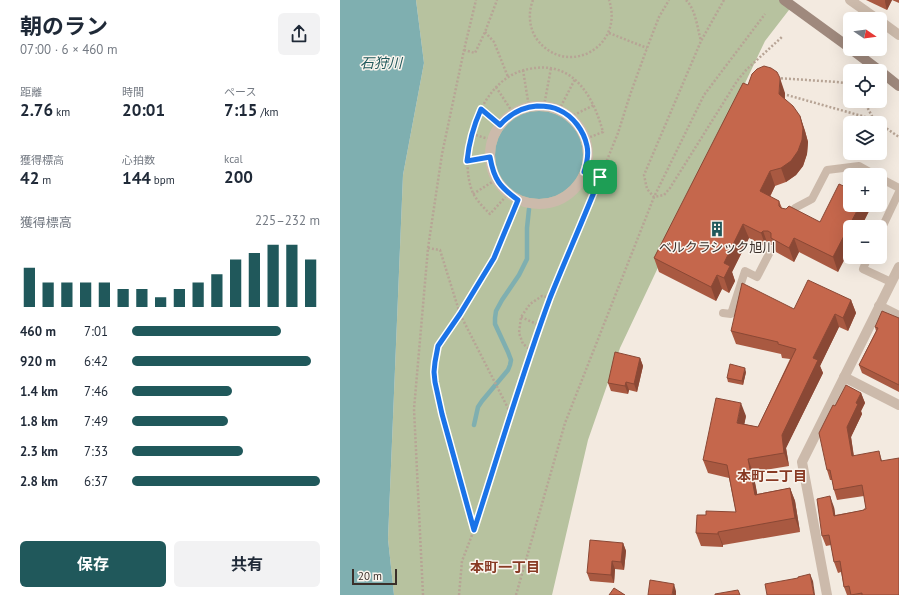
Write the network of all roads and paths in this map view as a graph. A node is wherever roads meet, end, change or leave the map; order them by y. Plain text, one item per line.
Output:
1 (476, 0) edge
2 (496, 0) edge
3 (533, 0) edge
4 (609, 0) edge
5 (669, 0) edge
6 (686, 0) edge
7 (724, 0) edge
8 (784, 0) edge
9 (850, 0) edge
10 (867, 12) edge
11 (765, 14) dead end
12 (887, 26) edge
13 (485, 32) junction
14 (609, 33) junction
15 (899, 35) edge
16 (783, 36) dead end
17 (701, 41) junction
18 (843, 44) edge
19 (647, 48) junction
20 (464, 50) junction
21 (860, 56) edge
22 (870, 64) edge
23 (551, 68) junction
24 (523, 70) junction
25 (746, 70) junction
26 (753, 72) edge
27 (508, 77) junction
28 (887, 77) edge
29 (775, 78) edge
30 (574, 79) junction
31 (843, 83) edge
32 (899, 86) edge
33 (496, 87) junction
34 (787, 95) dead end
35 (594, 105) junction
36 (544, 106) junction
37 (529, 107) junction
38 (481, 109) junction
39 (559, 110) junction
40 (513, 113) junction
41 (862, 116) edge
42 (570, 117) junction
43 (500, 125) junction
44 (887, 129) edge
45 (472, 134) junction
46 (899, 137) edge
47 (585, 139) junction
48 (492, 140) junction
49 (490, 157) junction
50 (467, 161) junction
51 (862, 168) edge
52 (584, 172) junction
53 (600, 177) junction
54 (496, 179) junction
55 (887, 182) edge
56 (899, 188) edge
57 (899, 192) edge
58 (509, 193) junction
59 (473, 194) junction
60 (654, 197) junction
61 (518, 200) junction
62 (789, 218) edge
63 (886, 220) edge
64 (428, 248) junction
65 (771, 250) edge
66 (864, 264) edge
67 (899, 267) edge
68 (891, 282) junction
69 (551, 298) junction
70 (879, 306) junction
71 (723, 312) dead end
72 (460, 314) junction
73 (899, 316) edge
74 (521, 317) junction
75 (541, 326) junction
76 (532, 352) junction
77 (844, 377) junction
78 (899, 405) edge
79 (511, 414) junction
80 (474, 530) junction
81 (423, 595) edge
82 (459, 595) edge
83 (515, 595) edge
84 (827, 595) edge

1 - 20 path
2 - 13 path
3 - 14 path
4 - 14 path
5 - 19 path
6 - 17 path
7 - 17 path
8 - 18 street
9 - 10 street
11 - 60 path
12 - 15 street
13 - 20 path
13 - 27 path
14 - 19 path
16 - 25 path
17 - 60 path
19 - 53 path
20 - 64 path
21 - 22 street
23 - 24 path
23 - 30 path
23 - 36 path
24 - 27 path
24 - 37 path
25 - 26 path
25 - 60 path
27 - 33 path
28 - 32 street
29 - 31 path
30 - 35 path
30 - 39 path
33 - 38 path
33 - 40 path
34 - 41 path
35 - 42 path
35 - 47 path
36 - 37 street
36 - 39 street
37 - 40 street
38 - 43 path
38 - 45 path
39 - 42 street
40 - 43 street
42 - 47 street
43 - 48 street
44 - 46 path
45 - 48 path
45 - 50 path
47 - 52 street
48 - 49 street
49 - 50 path
49 - 54 street
50 - 59 path
51 - 62 lane
52 - 53 path
52 - 61 street
53 - 69 path
54 - 58 street
54 - 59 path
55 - 56 lane
57 - 63 lane
58 - 59 path
58 - 61 street
60 - 83 path
61 - 72 path
64 - 72 path
64 - 81 path
65 - 71 lane
66 - 68 lane
67 - 68 street
68 - 70 street
69 - 74 path
69 - 75 path
70 - 73 street
70 - 77 street
72 - 79 path
72 - 80 path
74 - 75 path
74 - 76 path
75 - 76 path
76 - 79 path
77 - 78 street
77 - 84 street
79 - 80 path
80 - 82 path

